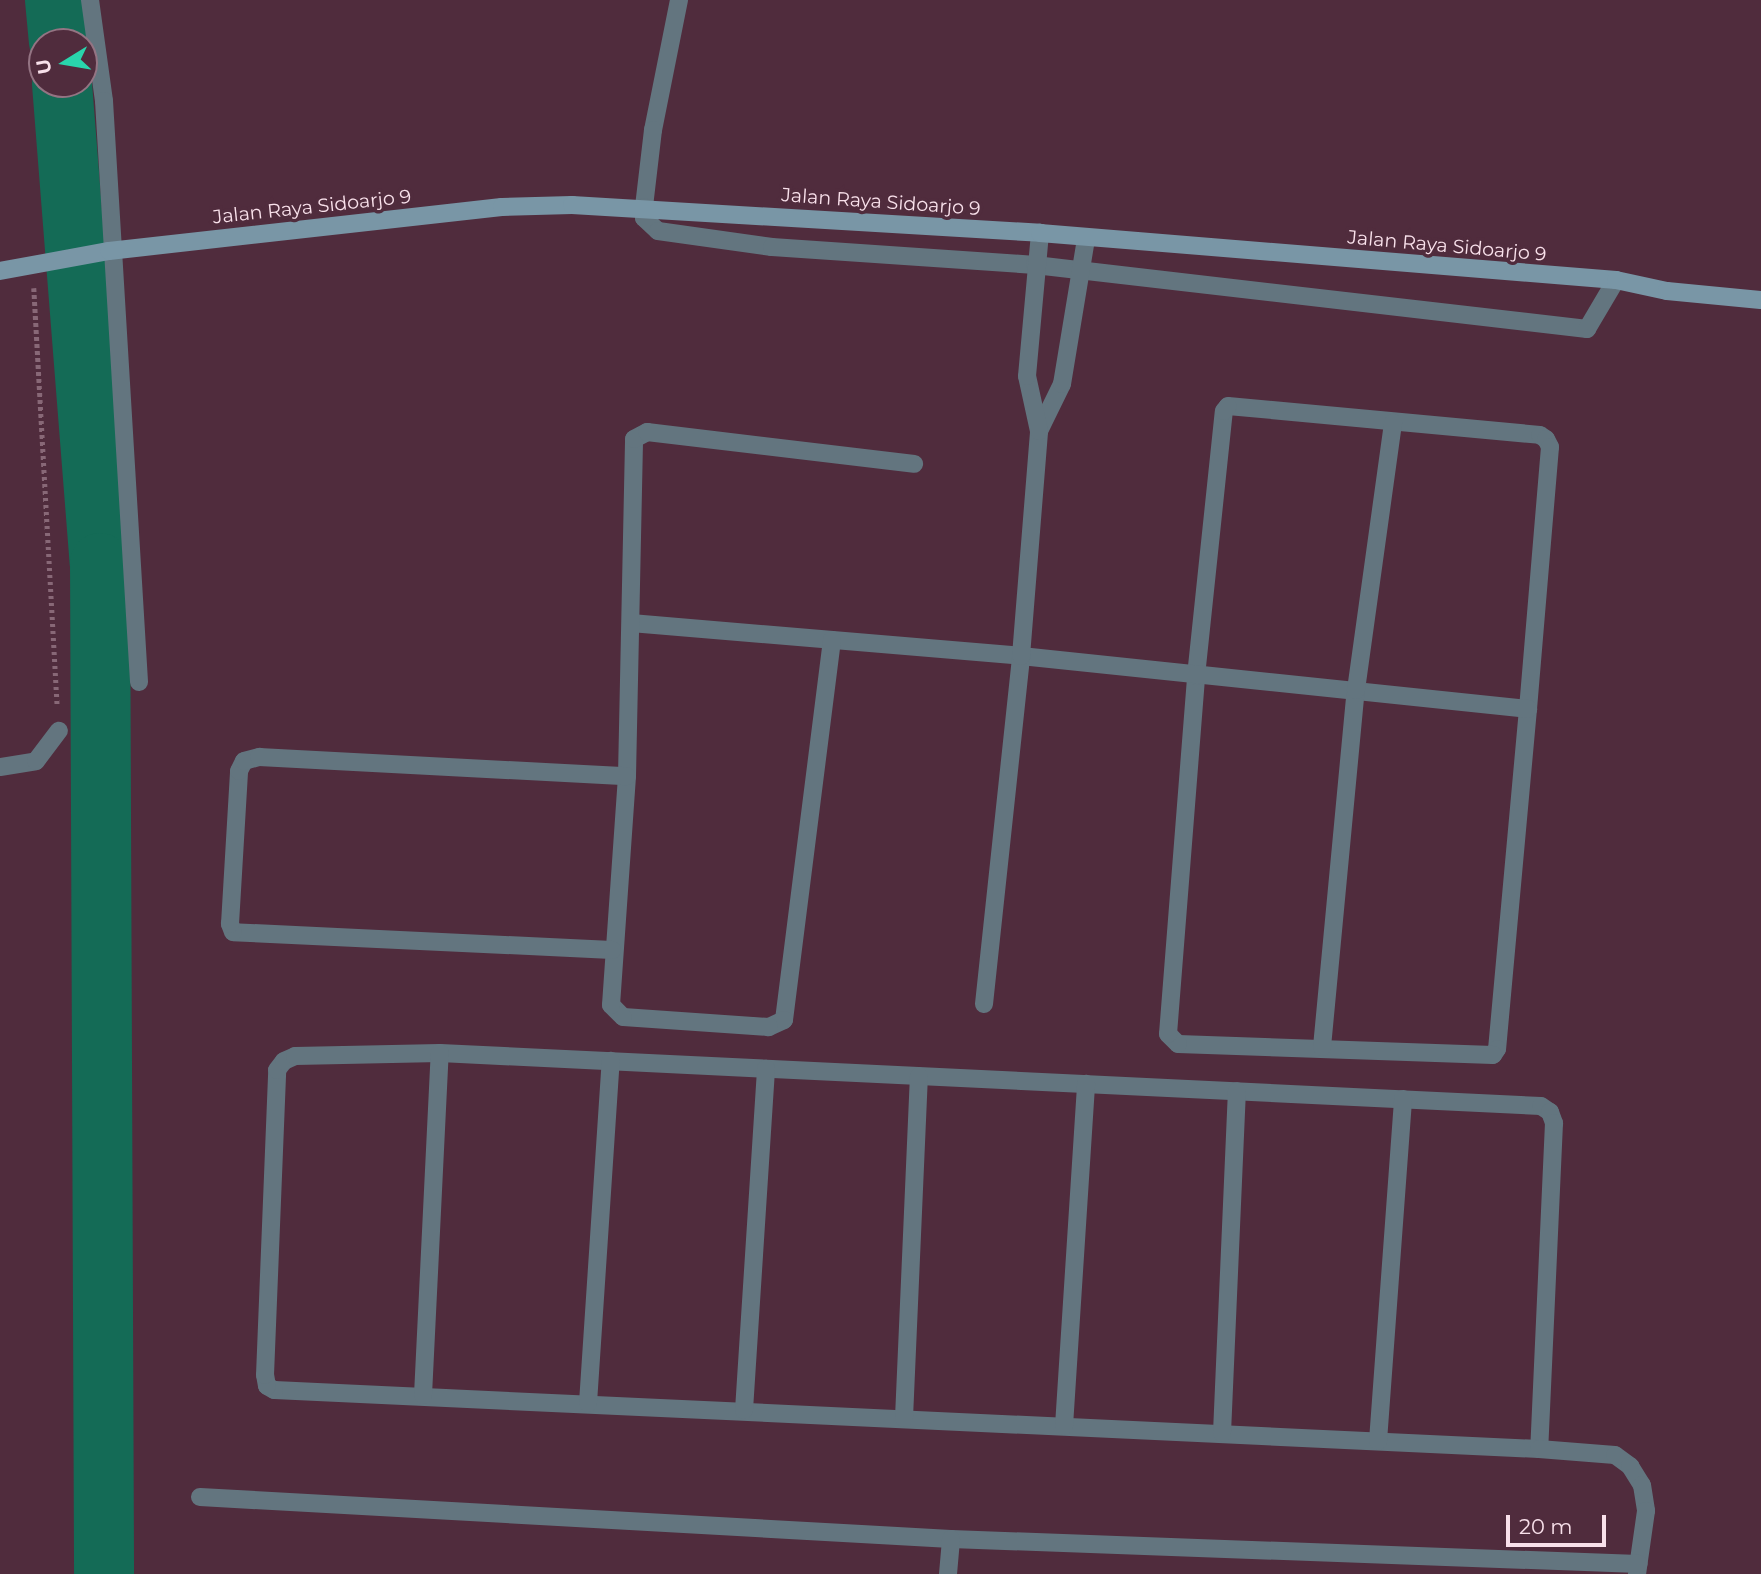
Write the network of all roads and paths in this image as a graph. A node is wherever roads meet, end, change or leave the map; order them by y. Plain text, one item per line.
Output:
1 (90, 0) edge
2 (679, 0) edge
3 (644, 207) junction
4 (1040, 233) junction
5 (1086, 239) junction
6 (101, 253) junction
7 (35, 265) junction
8 (1035, 265) junction
9 (0, 271) edge
10 (1080, 271) junction
11 (1616, 281) junction
12 (1761, 300) edge
13 (1393, 423) junction
14 (1039, 430) junction
15 (914, 464) dead end
16 (631, 624) junction
17 (832, 640) junction
18 (1021, 656) junction
19 (1196, 676) junction
20 (139, 682) dead end
21 (1356, 690) junction
22 (1528, 709) junction
23 (59, 731) joint
24 (0, 767) edge
25 (627, 776) junction
26 (612, 950) junction
27 (984, 1004) dead end
28 (1322, 1047) junction
29 (440, 1053) junction
30 (611, 1061) junction
31 (766, 1069) junction
32 (919, 1076) junction
33 (1086, 1084) junction
34 (1237, 1091) junction
35 (1403, 1099) junction
36 (423, 1395) junction
37 (588, 1403) junction
38 (744, 1410) junction
39 (904, 1418) junction
40 (1064, 1426) junction
41 (1222, 1433) junction
42 (1378, 1441) junction
43 (1539, 1449) junction
44 (200, 1497) dead end
45 (951, 1539) junction
46 (1640, 1571) edge
47 (948, 1574) edge

1 - 6 street
2 - 3 street
3 - 4 street, Jalan Raya Sidoarjo 9
3 - 6 street, Jalan Raya Sidoarjo 9
3 - 8 street
4 - 5 street, Jalan Raya Sidoarjo 9
4 - 8 street
5 - 10 street
5 - 11 street, Jalan Raya Sidoarjo 9
6 - 7 street, Jalan Raya Sidoarjo 9
6 - 20 street
7 - 9 street, Jalan Raya Sidoarjo 9
7 - 23 path
8 - 10 street
8 - 14 street
10 - 11 street
10 - 14 street
11 - 12 street, Jalan Raya Sidoarjo 9
13 - 19 street
13 - 21 street
13 - 22 street
14 - 18 street
15 - 16 street
16 - 17 street
16 - 25 street
17 - 18 street
17 - 26 street
18 - 19 street
18 - 27 street
19 - 21 street
19 - 28 street
21 - 22 street
21 - 28 street
22 - 28 street
23 - 24 street
25 - 26 street
25 - 26 street
29 - 30 street
29 - 36 street
29 - 36 street
30 - 31 street
30 - 37 street
31 - 32 street
31 - 38 street
32 - 33 street
32 - 39 street
33 - 34 street
33 - 40 street
34 - 35 street
34 - 41 street
35 - 42 street
35 - 43 street
36 - 37 street
37 - 38 street
38 - 39 street
39 - 40 street
40 - 41 street
41 - 42 street
42 - 43 street
43 - 46 street
44 - 45 street
45 - 46 street
45 - 47 street

